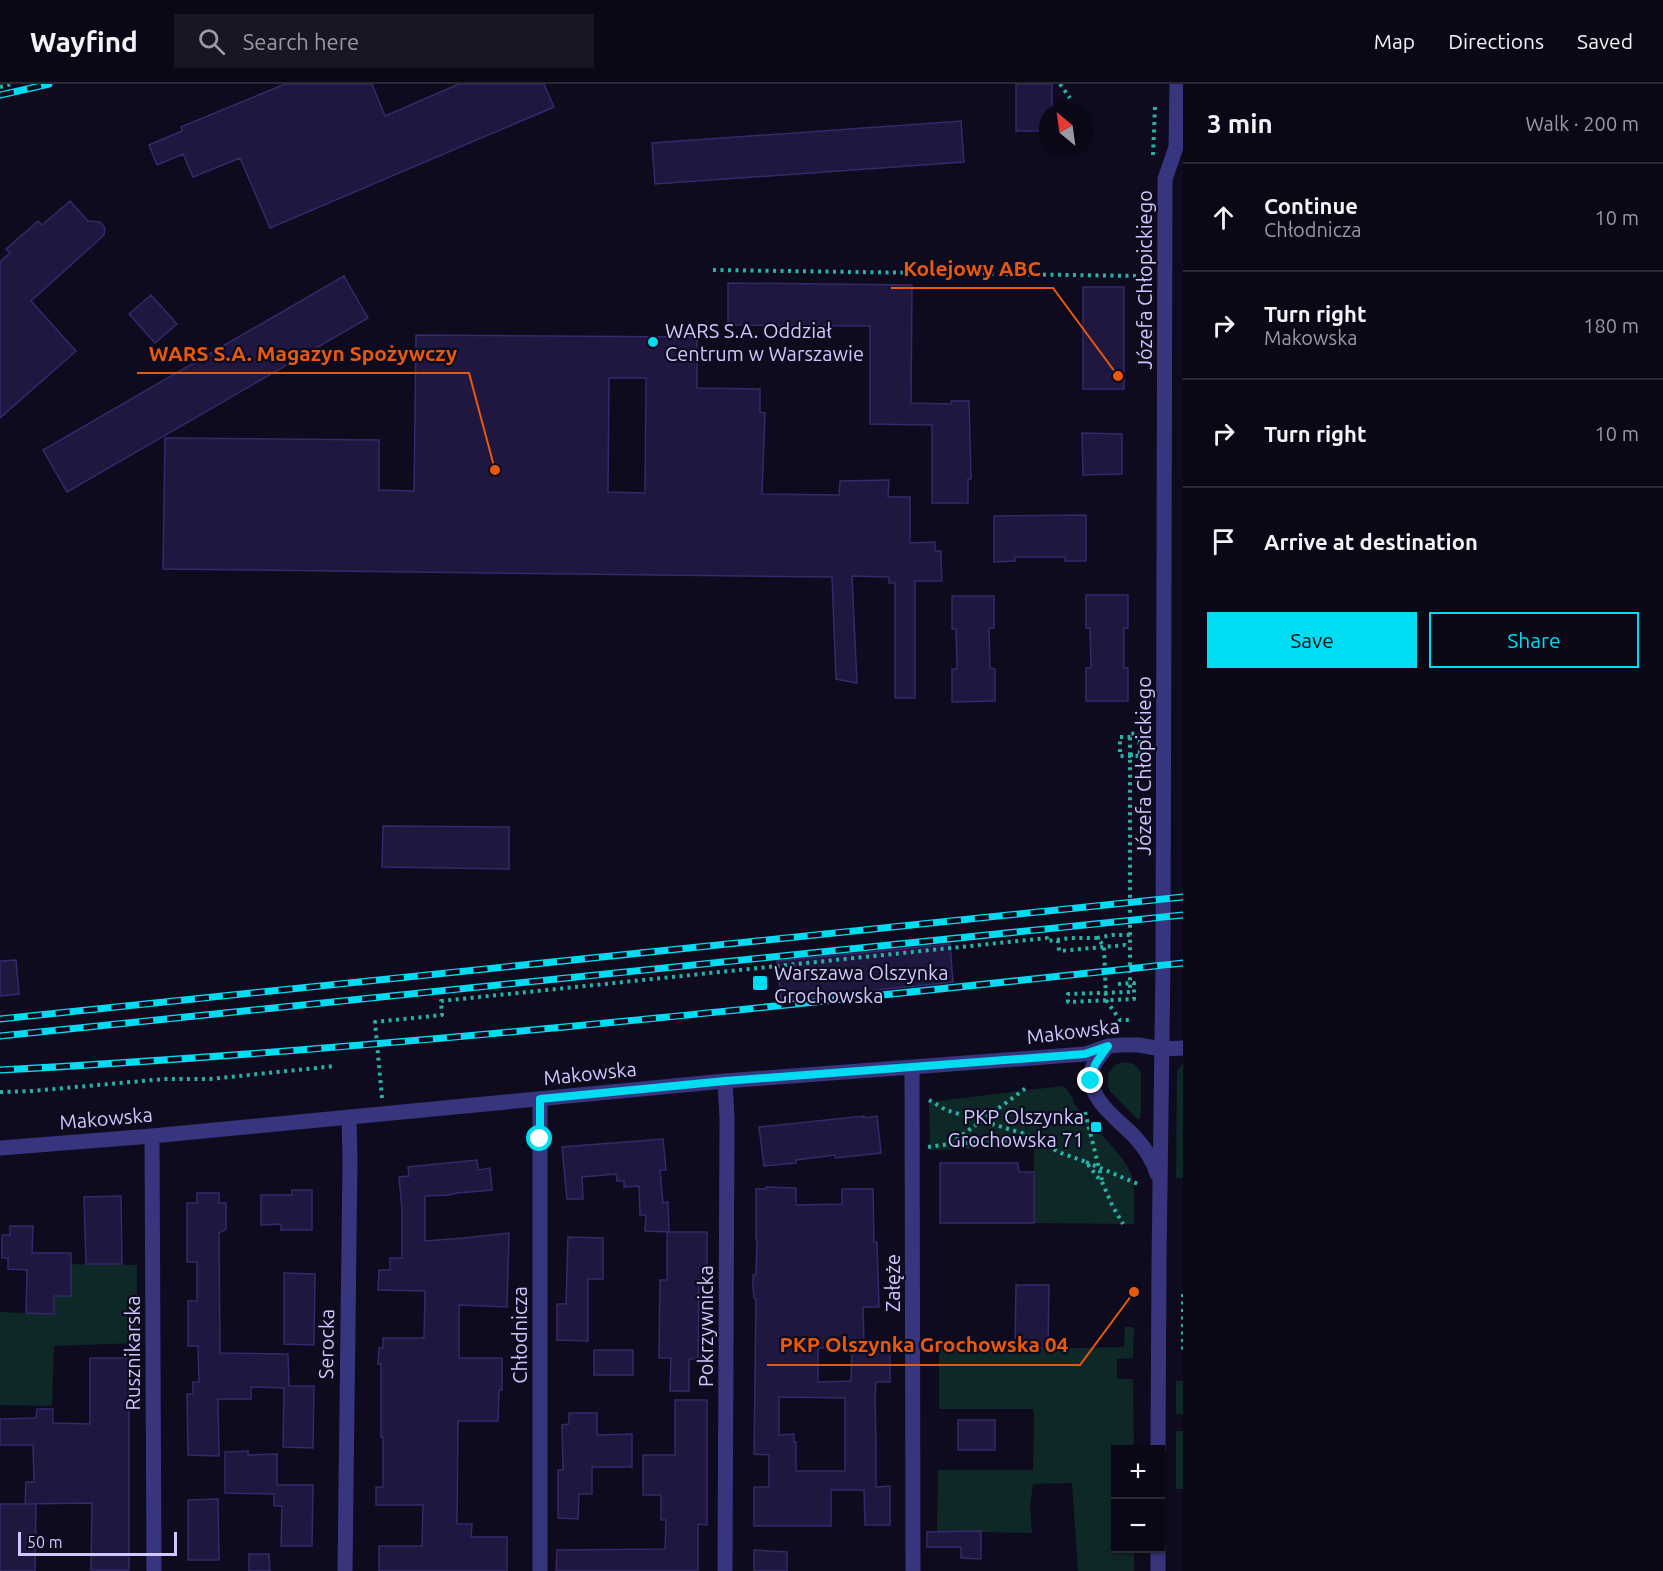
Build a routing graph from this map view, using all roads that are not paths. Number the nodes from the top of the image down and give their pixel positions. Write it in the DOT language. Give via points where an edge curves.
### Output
graph roads {
  1 [pos="1177,84"];
  2 [pos="1108,1046"];
  3 [pos="1183,1048"];
  4 [pos="1162,1049"];
  5 [pos="912,1067"];
  6 [pos="725,1081"];
  7 [pos="540,1099"];
  8 [pos="349,1117"];
  9 [pos="152,1136"];
  10 [pos="0,1148"];
  11 [pos="1159,1184"];
  12 [pos="1158,1445"];
  13 [pos="1158,1553"];
  14 [pos="154,1571"];
  15 [pos="345,1571"];
  16 [pos="540,1571"];
  17 [pos="725,1571"];
  18 [pos="913,1571"];
  19 [pos="1158,1571"];
  1 -- 4 [label="street, Józefa Chłopickiego" via="1176,147 1165,179"];
  2 -- 4 [label="street, Makowska"];
  2 -- 5 [label="street, Makowska" via="1085,1054"];
  2 -- 11 [label="street" via="1091,1073 1092,1088 1110,1114 1148,1153"];
  3 -- 4 [label="street, Makowska"];
  4 -- 11 [label="street, Józefa Chłopickiego"];
  5 -- 6 [label="street, Makowska"];
  5 -- 18 [label="street, Załęże"];
  6 -- 7 [label="street, Makowska"];
  6 -- 17 [label="street, Pokrzywnicka"];
  7 -- 8 [label="street, Makowska"];
  7 -- 16 [label="street, Chłodnicza"];
  8 -- 9 [label="street, Makowska"];
  8 -- 15 [label="street, Serocka"];
  9 -- 10 [label="street, Makowska"];
  9 -- 14 [label="street, Rusznikarska"];
  11 -- 12 [label="street, Józefa Chłopickiego"];
  13 -- 19 [label="street"];
}
